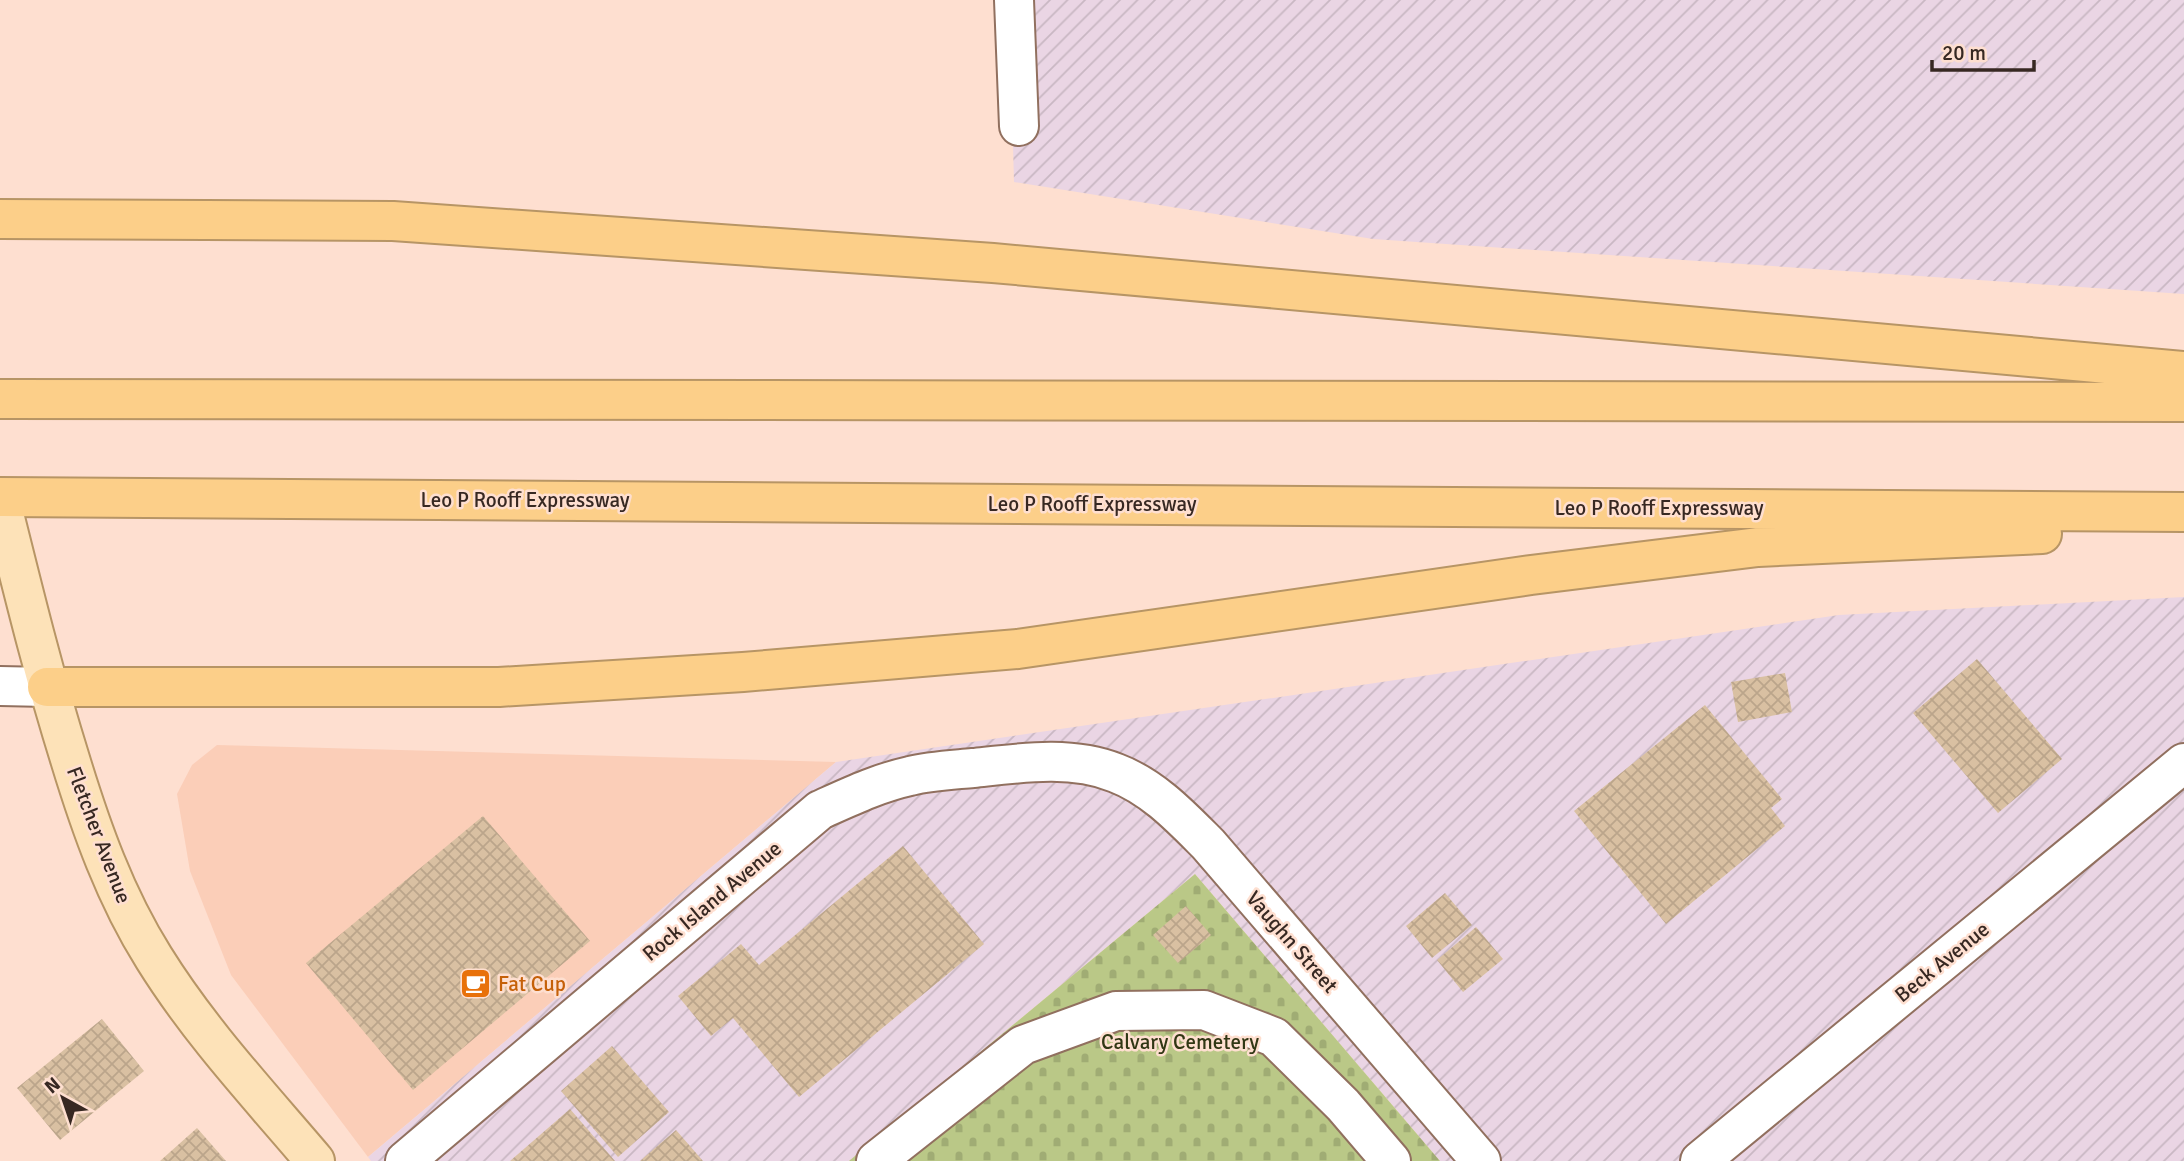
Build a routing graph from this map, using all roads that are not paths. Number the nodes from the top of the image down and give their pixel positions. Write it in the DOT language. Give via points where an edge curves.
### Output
graph roads {
  1 [pos="1014,0"];
  2 [pos="1019,126"];
  3 [pos="0,219"];
  4 [pos="2184,371"];
  5 [pos="0,399"];
  6 [pos="2184,402"];
  7 [pos="0,498"];
  8 [pos="2184,512"];
  9 [pos="2184,526"];
  10 [pos="0,686"];
  11 [pos="47,687"];
  12 [pos="1074,763"];
  13 [pos="2184,763"];
  14 [pos="889,1157"];
  15 [pos="315,1161"];
  16 [pos="405,1161"];
  17 [pos="1391,1161"];
  18 [pos="1481,1161"];
  19 [pos="1700,1161"];
  1 -- 2 [label="street"];
  3 -- 4 [label="highway" via="421,222 993,263"];
  5 -- 6 [label="highway"];
  7 -- 8 [label="highway, Leo P Rooff Expressway"];
  7 -- 11 [label="main road, Fletcher Avenue"];
  9 -- 11 [label="highway" via="1758,547 1018,649 743,672 499,687"];
  10 -- 11 [label="street"];
  11 -- 15 [label="main road, Fletcher Avenue" via="90,824 153,957 198,1024"];
  12 -- 16 [label="street, Rock Island Avenue" via="1026,763 910,776 820,810"];
  12 -- 18 [label="street, Vaughn Street" via="1115,773 1150,791 1178,814"];
  13 -- 19 [label="street, Beck Avenue"];
  14 -- 17 [label="street" via="1023,1045 1116,1011 1205,1010 1274,1037 1343,1105"];
}
